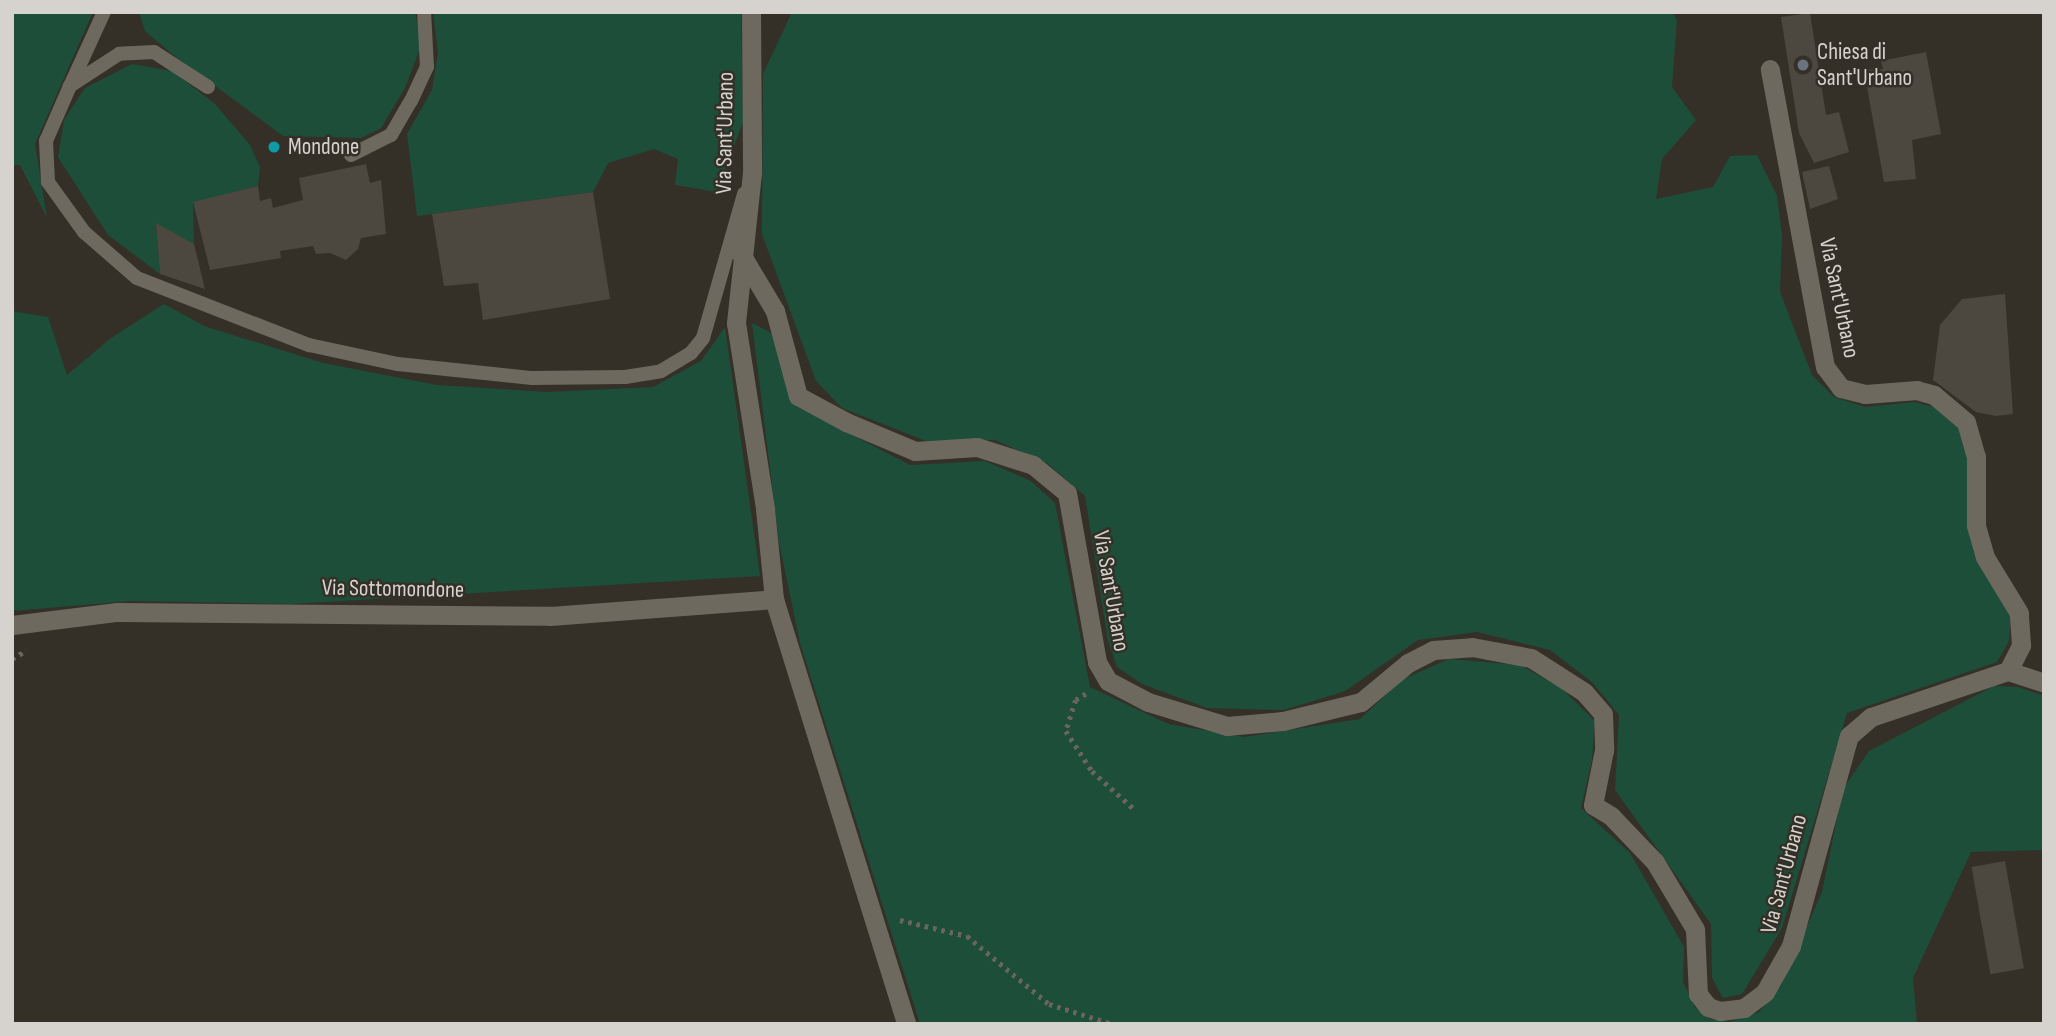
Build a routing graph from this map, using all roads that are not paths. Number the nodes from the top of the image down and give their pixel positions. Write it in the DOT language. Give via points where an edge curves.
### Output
graph roads {
  1 [pos="104,12"];
  2 [pos="424,12"];
  3 [pos="751,12"];
  4 [pos="1770,69"];
  5 [pos="70,86"];
  6 [pos="208,87"];
  7 [pos="351,155"];
  8 [pos="752,173"];
  9 [pos="741,254"];
  10 [pos="774,599"];
  11 [pos="12,625"];
  12 [pos="2008,671"];
  13 [pos="2044,683"];
  14 [pos="906,1024"];
  1 -- 5 [label="lane"];
  2 -- 7 [label="lane" via="427,67 411,101 391,135"];
  3 -- 8 [label="street, Via Sant'Urbano"];
  4 -- 12 [label="street, Via Sant'Urbano" via="1825,367 1841,388 1866,394 1917,390 1934,396 1966,422 1976,457 1976,525 1985,557 2019,614 2021,645"];
  5 -- 6 [label="lane" via="119,54 155,52"];
  5 -- 8 [label="lane" via="46,141 48,182 84,232 116,262 137,278 310,345 398,363 532,378 625,377 662,371 691,353 703,338 730,232"];
  8 -- 9 [label="street, Via Sant'Urbano"];
  9 -- 10 [label="street, Via Sant'Urbano" via="736,323"];
  9 -- 12 [label="street, Via Sant'Urbano" via="775,311 798,396 915,451 977,447 1033,465 1067,494 1097,662 1108,681 1182,715 1227,726 1283,721 1361,702 1408,663 1433,650 1472,647 1531,658 1584,692 1603,714 1604,750 1592,805 1611,816 1655,862 1695,929 1698,994 1708,1007 1720,1012 1744,1007 1765,992 1791,946 1849,736 1871,717"];
  10 -- 11 [label="street, Via Sottomondone" via="550,616 117,612"];
  10 -- 14 [label="street, Via Sant'Urbano"];
  12 -- 13 [label="street"];
}
